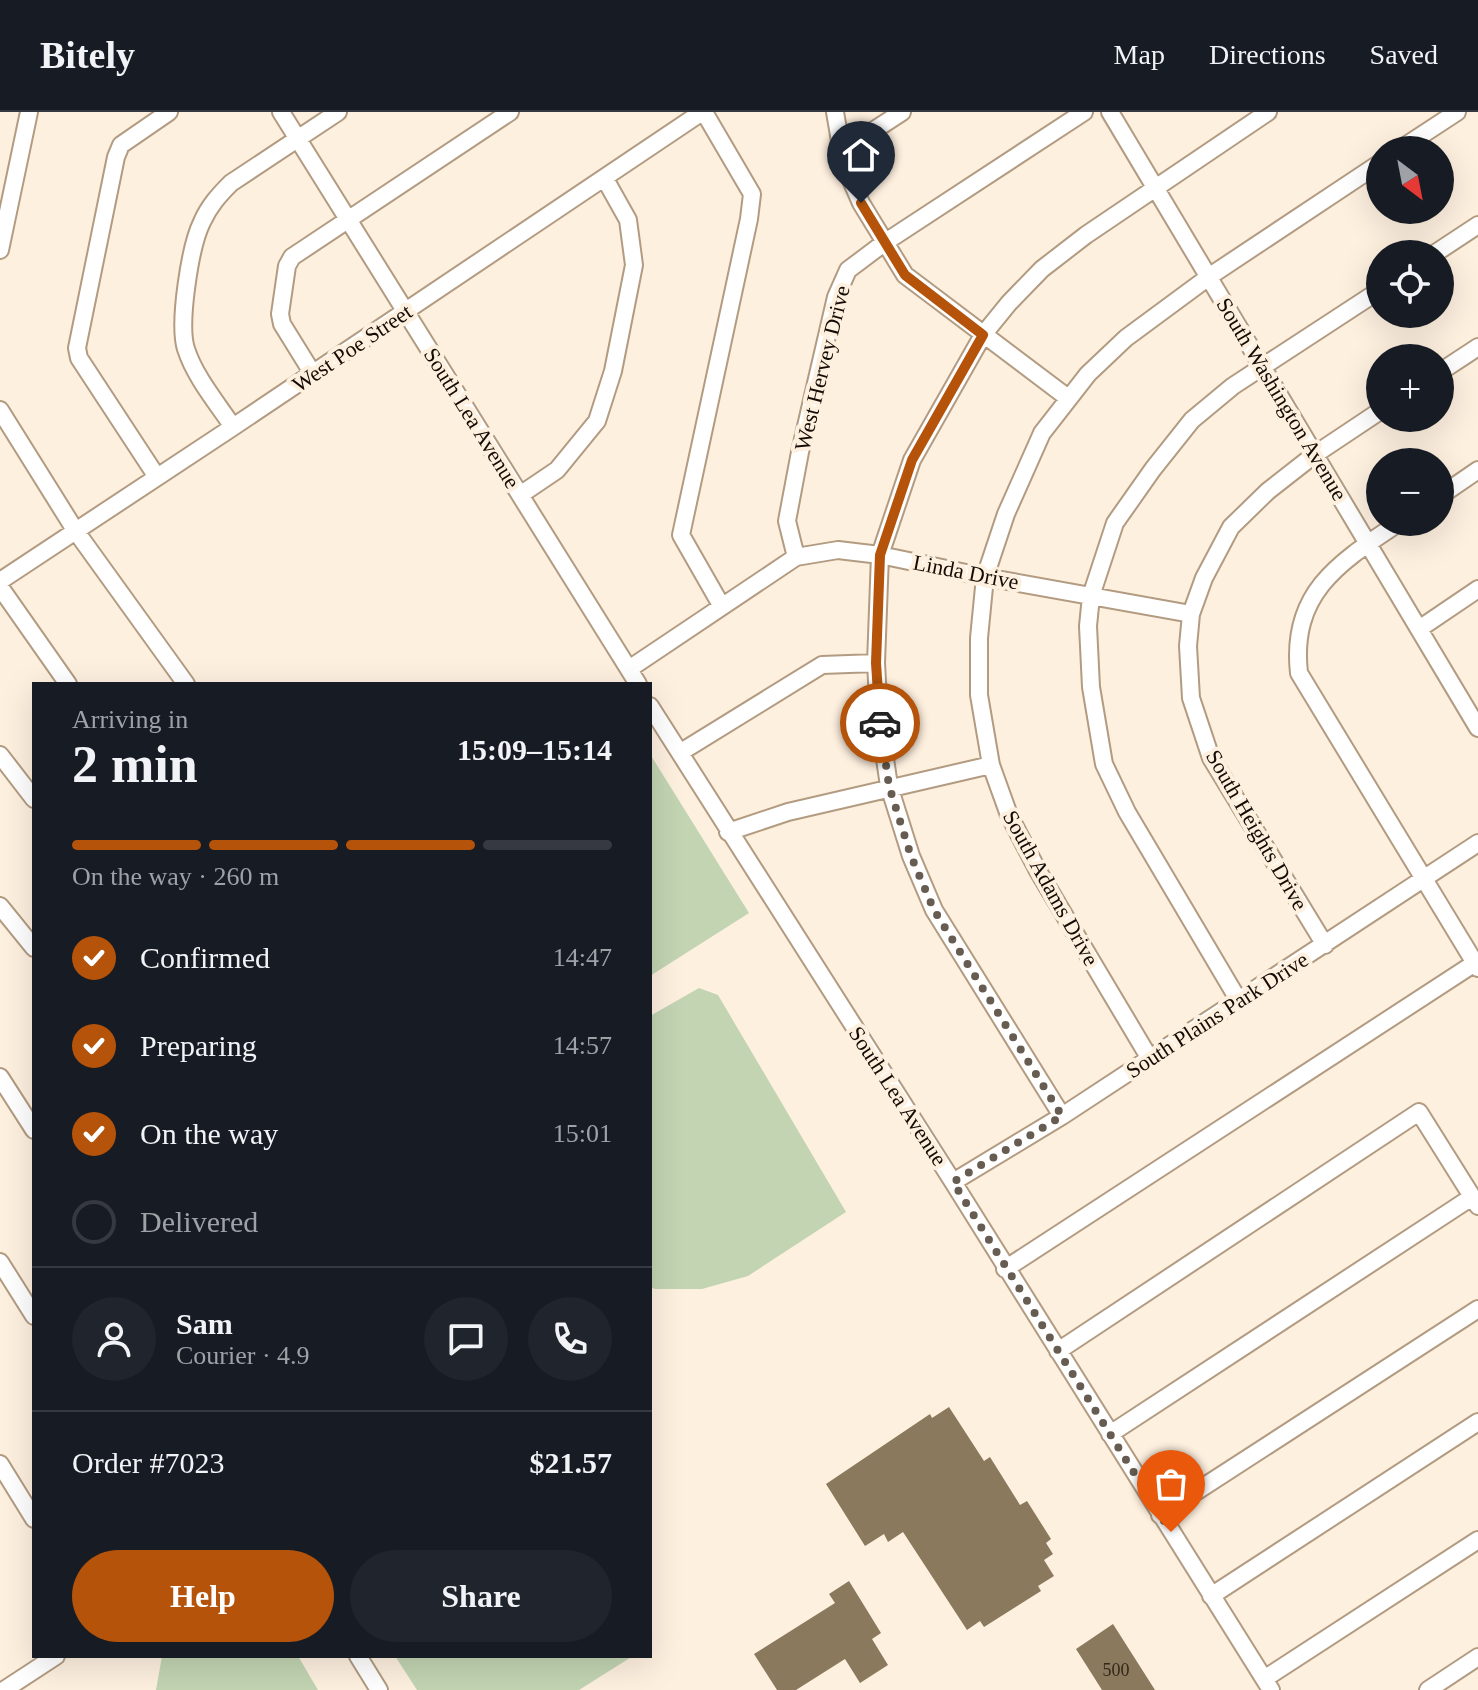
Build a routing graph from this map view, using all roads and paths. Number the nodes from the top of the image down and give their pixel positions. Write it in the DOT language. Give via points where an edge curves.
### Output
graph roads {
  1 [pos="29,112"];
  2 [pos="169,112"];
  3 [pos="281,112"];
  4 [pos="338,112"];
  5 [pos="510,112"];
  6 [pos="703,112"];
  7 [pos="835,112"];
  8 [pos="902,112"];
  9 [pos="1084,112"];
  10 [pos="1110,112"];
  11 [pos="1268,112"];
  12 [pos="1457,112"];
  13 [pos="1420,136"];
  14 [pos="297,139"];
  15 [pos="842,151"];
  16 [pos="1366,172"];
  17 [pos="605,179"];
  18 [pos="1155,186"];
  19 [pos="349,219"];
  20 [pos="1478,225"];
  21 [pos="2,229"];
  22 [pos="1454,241"];
  23 [pos="884,243"];
  24 [pos="0,250"];
  25 [pos="1210,276"];
  26 [pos="1366,299"];
  27 [pos="405,312"];
  28 [pos="983,335"];
  29 [pos="1478,347"];
  30 [pos="1454,363"];
  31 [pos="1263,367"];
  32 [pos="313,374"];
  33 [pos="1068,398"];
  34 [pos="0,410"];
  35 [pos="1366,420"];
  36 [pos="233,427"];
  37 [pos="1314,455"];
  38 [pos="1478,470"];
  39 [pos="157,477"];
  40 [pos="1454,486"];
  41 [pos="520,495"];
  42 [pos="75,530"];
  43 [pos="1379,536"];
  44 [pos="1367,544"];
  45 [pos="880,555"];
  46 [pos="796,557"];
  47 [pos="985,577"];
  48 [pos="0,581"];
  49 [pos="0,587"];
  50 [pos="1478,589"];
  51 [pos="1091,596"];
  52 [pos="721,605"];
  53 [pos="1191,614"];
  54 [pos="1419,629"];
  55 [pos="876,663"];
  56 [pos="629,669"];
  57 [pos="67,682"];
  58 [pos="185,682"];
  59 [pos="637,682"];
  60 [pos="652,713"];
  61 [pos="1476,722"];
  62 [pos="681,752"];
  63 [pos="0,755"];
  64 [pos="991,765"];
  65 [pos="889,786"];
  66 [pos="32,796"];
  67 [pos="728,832"];
  68 [pos="1478,843"];
  69 [pos="1424,879"];
  70 [pos="0,906"];
  71 [pos="1325,945"];
  72 [pos="32,946"];
  73 [pos="1476,965"];
  74 [pos="1239,1001"];
  75 [pos="1150,1059"];
  76 [pos="0,1077"];
  77 [pos="1062,1116"];
  78 [pos="32,1124"];
  79 [pos="953,1182"];
  80 [pos="1475,1202"];
  81 [pos="0,1262"];
  82 [pos="1005,1269"];
  83 [pos="1478,1309"];
  84 [pos="32,1313"];
  85 [pos="1058,1351"];
  86 [pos="1478,1422"];
  87 [pos="1110,1434"];
  88 [pos="0,1464"];
  89 [pos="1160,1515"];
  90 [pos="32,1516"];
  91 [pos="1478,1540"];
  92 [pos="1211,1596"];
  93 [pos="1478,1657"];
  94 [pos="52,1658"];
  95 [pos="359,1658"];
  96 [pos="4,1684"];
  97 [pos="1267,1685"];
  98 [pos="379,1690"];
  99 [pos="1428,1690"];
  1 -- 21 [label="street"];
  2 -- 39 [label="street" via="121,145 77,348"];
  3 -- 14 [label="street, South Lea Avenue"];
  4 -- 14 [label="street"];
  5 -- 19 [label="street"];
  6 -- 17 [label="street, West Poe Street"];
  6 -- 52 [label="street" via="752,194 681,535"];
  7 -- 15 [label="street"];
  8 -- 15 [label="street"];
  9 -- 23 [label="street, West Hervey Drive"];
  10 -- 18 [label="street, South Washington Avenue"];
  11 -- 18 [label="street"];
  12 -- 13 [label="street"];
  14 -- 19 [label="street, South Lea Avenue"];
  14 -- 36 [label="street" via="231,183 199,226 182,311 185,347"];
  15 -- 23 [label="street" via="861,203"];
  16 -- 25 [label="street, South Adams Drive"];
  17 -- 27 [label="street, West Poe Street"];
  17 -- 41 [label="street" via="628,220 634,265 613,371 597,421 557,470"];
  18 -- 25 [label="street, South Washington Avenue"];
  18 -- 28 [label="street" via="1042,269"];
  19 -- 27 [label="street, South Lea Avenue"];
  19 -- 32 [label="street" via="292,257 287,266 282,324"];
  20 -- 22 [label="street"];
  21 -- 24 [label="street"];
  23 -- 28 [label="street" via="905,275"];
  23 -- 46 [label="street, West Hervey Drive" via="848,270 836,297 787,521"];
  25 -- 31 [label="street, South Washington Avenue"];
  25 -- 33 [label="street, South Adams Drive" via="1126,338"];
  26 -- 31 [label="street"];
  27 -- 32 [label="street, West Poe Street"];
  27 -- 41 [label="street, South Lea Avenue"];
  28 -- 33 [label="street"];
  28 -- 45 [label="street" via="912,460"];
  29 -- 30 [label="street"];
  31 -- 37 [label="street, South Washington Avenue"];
  31 -- 51 [label="street" via="1192,420 1153,469 1115,523"];
  32 -- 36 [label="street, West Poe Street"];
  33 -- 47 [label="street, South Adams Drive" via="1032,453"];
  34 -- 42 [label="street"];
  35 -- 37 [label="street, South Heights Drive"];
  36 -- 39 [label="street, West Poe Street"];
  37 -- 44 [label="street, South Washington Avenue"];
  37 -- 53 [label="street, South Heights Drive" via="1231,527"];
  38 -- 40 [label="street"];
  39 -- 42 [label="street, West Poe Street"];
  41 -- 56 [label="street, South Lea Avenue"];
  42 -- 48 [label="street, West Poe Street"];
  42 -- 58 [label="street"];
  43 -- 44 [label="street"];
  44 -- 54 [label="street, South Washington Avenue"];
  44 -- 69 [label="street" via="1324,580 1309,604 1299,629 1299,673"];
  45 -- 46 [label="street, Linda Drive" via="838,550"];
  45 -- 47 [label="street, Linda Drive"];
  45 -- 55 [label="street"];
  46 -- 52 [label="street, Linda Drive"];
  47 -- 51 [label="street, Linda Drive"];
  47 -- 64 [label="street, South Adams Drive" via="979,695"];
  49 -- 57 [label="street"];
  50 -- 54 [label="street"];
  51 -- 53 [label="street, Linda Drive"];
  51 -- 74 [label="street" via="1091,687 1104,764"];
  52 -- 56 [label="street, Linda Drive"];
  53 -- 71 [label="street, South Heights Drive" via="1191,698 1211,758"];
  54 -- 61 [label="street, South Washington Avenue"];
  55 -- 62 [label="street" via="822,665"];
  55 -- 65 [label="street"];
  56 -- 59 [label="street, South Lea Avenue"];
  60 -- 62 [label="street, South Lea Avenue"];
  62 -- 67 [label="street, South Lea Avenue"];
  63 -- 66 [label="street"];
  64 -- 65 [label="street"];
  64 -- 75 [label="street, South Adams Drive" via="1038,871"];
  65 -- 67 [label="street"];
  65 -- 77 [label="street" via="934,910"];
  67 -- 79 [label="street, South Lea Avenue"];
  68 -- 69 [label="street, South Plains Park Drive"];
  69 -- 71 [label="street, South Plains Park Drive"];
  69 -- 73 [label="street"];
  70 -- 72 [label="street"];
  71 -- 74 [label="street, South Plains Park Drive"];
  73 -- 82 [label="street"];
  74 -- 75 [label="street, South Plains Park Drive"];
  75 -- 77 [label="street, South Plains Park Drive"];
  76 -- 78 [label="street"];
  77 -- 79 [label="street, South Plains Park Drive"];
  79 -- 82 [label="street, South Lea Avenue"];
  80 -- 85 [label="street" via="1419,1112"];
  80 -- 87 [label="street"];
  81 -- 84 [label="street"];
  82 -- 85 [label="street, South Lea Avenue"];
  83 -- 89 [label="street"];
  85 -- 87 [label="street, South Lea Avenue"];
  86 -- 92 [label="street"];
  87 -- 89 [label="street, South Lea Avenue"];
  88 -- 90 [label="street"];
  89 -- 92 [label="street, South Lea Avenue"];
  91 -- 97 [label="street"];
  92 -- 97 [label="street, South Lea Avenue"];
  93 -- 99 [label="street"];
  94 -- 96 [label="street"];
  95 -- 98 [label="street"];
}
